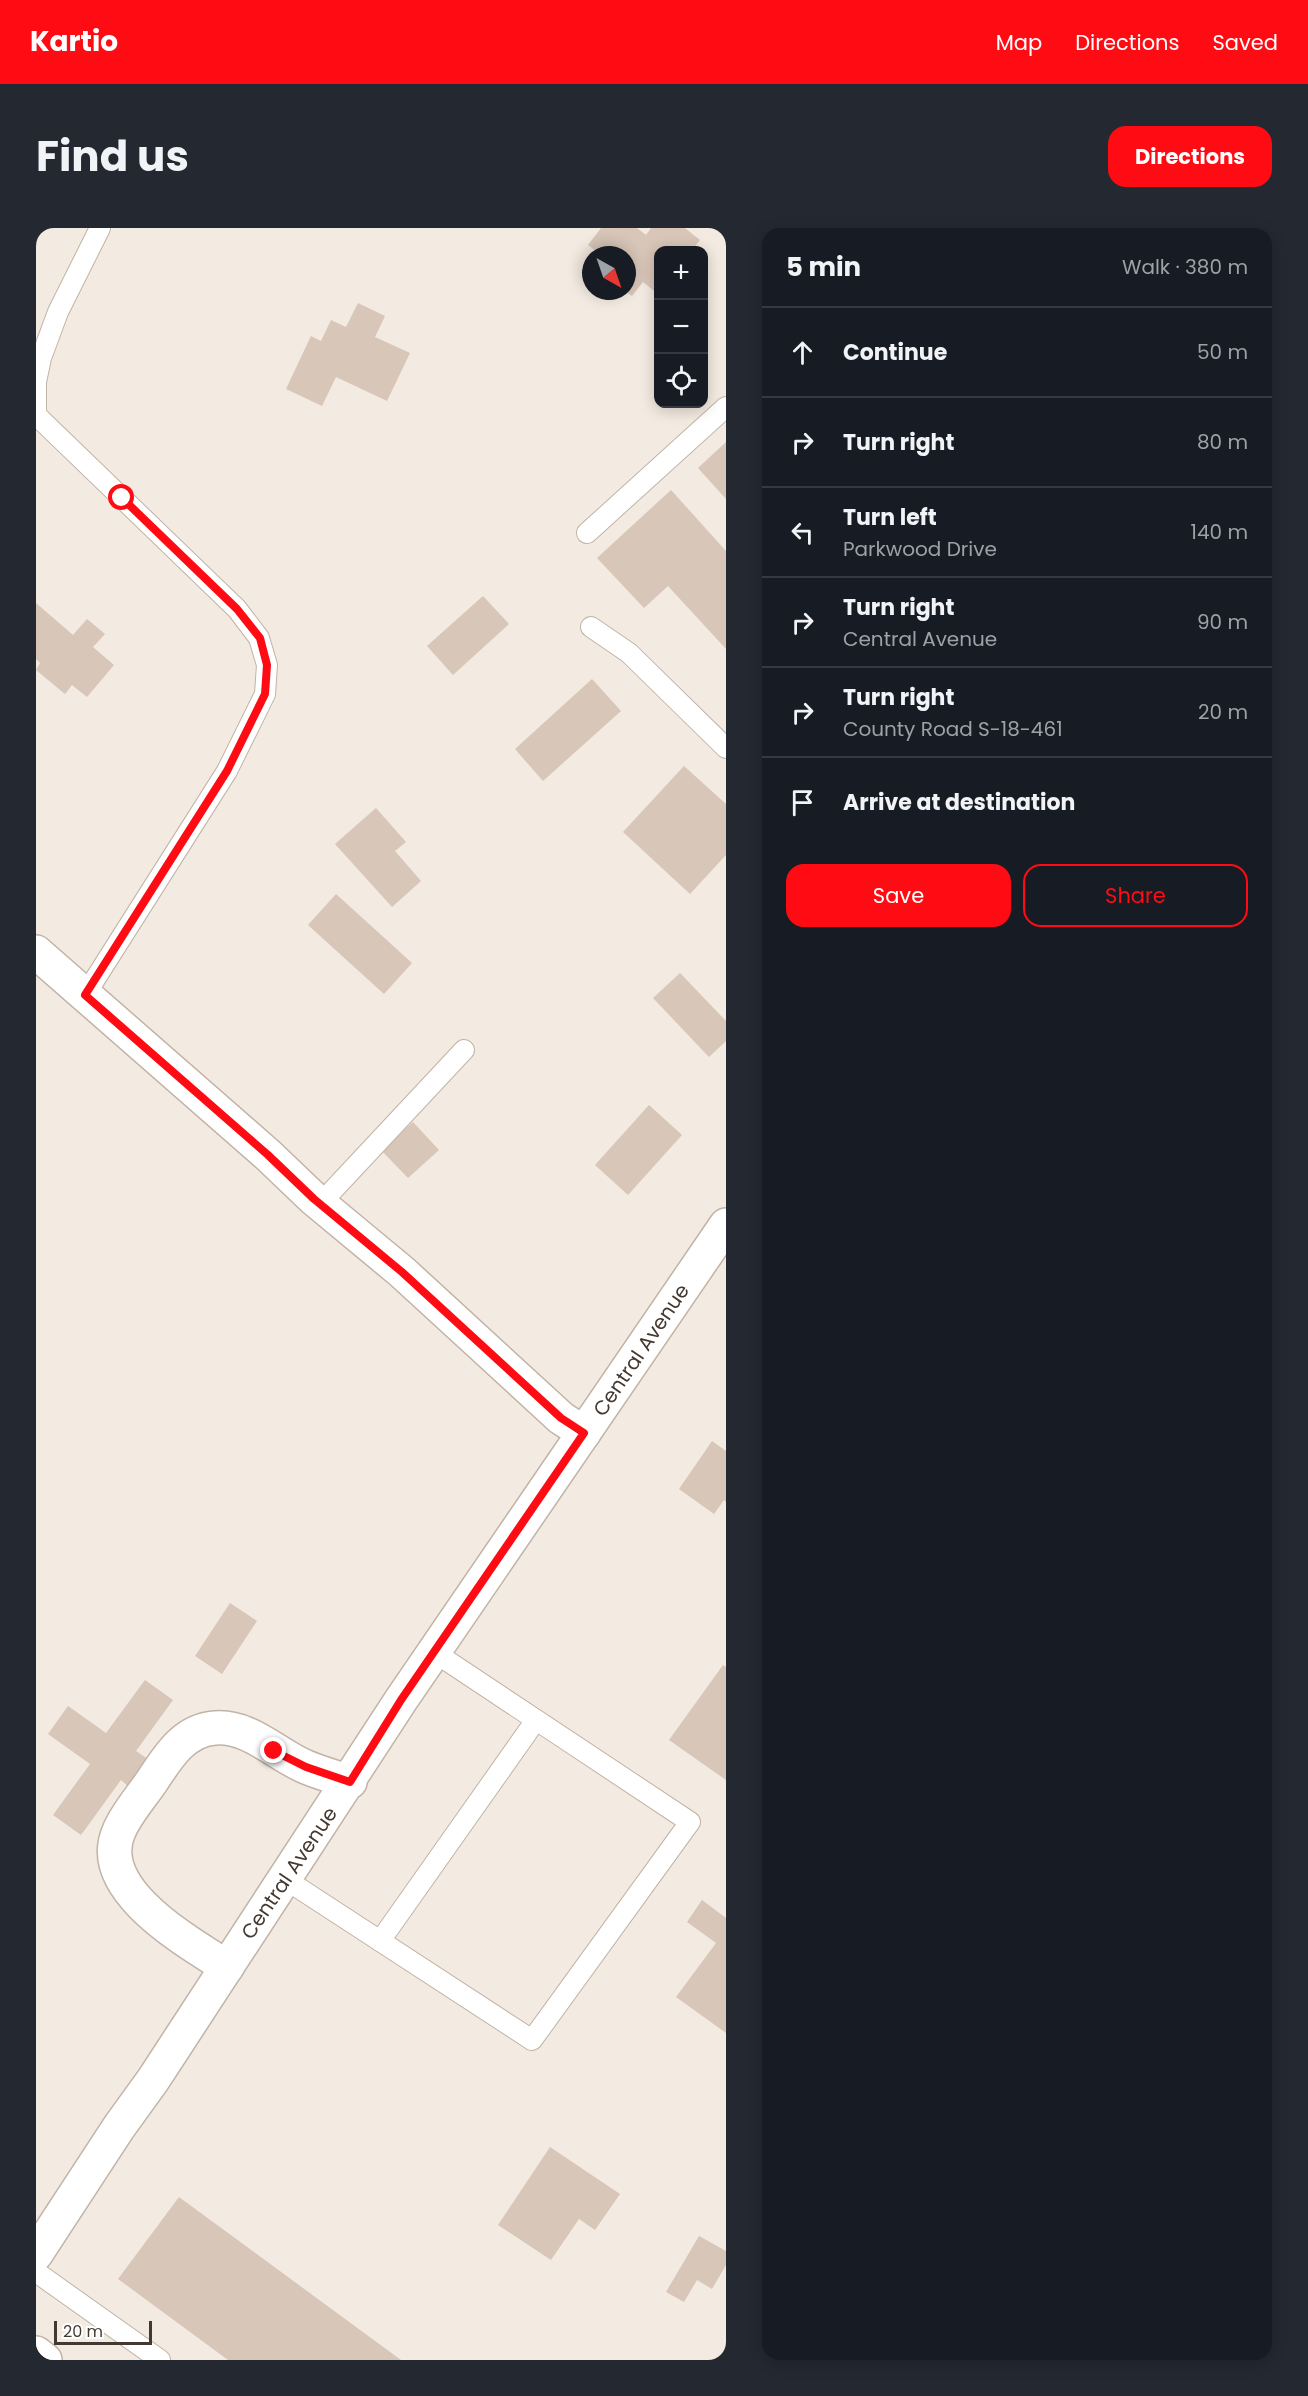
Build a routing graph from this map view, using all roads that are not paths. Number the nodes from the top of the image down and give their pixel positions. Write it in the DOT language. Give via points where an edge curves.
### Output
graph roads {
  1 [pos="100,228"];
  2 [pos="726,407"];
  3 [pos="37,418"];
  4 [pos="587,533"];
  5 [pos="591,627"];
  6 [pos="726,747"];
  7 [pos="36,952"];
  8 [pos="85,995"];
  9 [pos="464,1050"];
  10 [pos="320,1204"];
  11 [pos="726,1225"];
  12 [pos="584,1433"];
  13 [pos="434,1652"];
  14 [pos="536,1720"];
  15 [pos="350,1782"];
  16 [pos="285,1879"];
  17 [pos="380,1941"];
  18 [pos="227,1967"];
  19 [pos="36,2254"];
  20 [pos="36,2272"];
  21 [pos="36,2353"];
  22 [pos="45,2360"];
  23 [pos="160,2360"];
  1 -- 3 [label="lane" via="58,312 41,358 36,382"];
  2 -- 4 [label="lane"];
  3 -- 8 [label="lane" via="237,609 260,638 267,665 265,694 227,771"];
  5 -- 6 [label="lane" via="629,653"];
  7 -- 8 [label="street"];
  8 -- 10 [label="street"];
  9 -- 10 [label="lane"];
  10 -- 12 [label="street" via="402,1272 561,1418"];
  11 -- 12 [label="street, Central Avenue"];
  12 -- 13 [label="street, Central Avenue"];
  13 -- 14 [label="lane"];
  13 -- 15 [label="street, Central Avenue"];
  14 -- 17 [label="lane"];
  14 -- 17 [label="lane" via="690,1822 532,2040"];
  15 -- 16 [label="street, Central Avenue"];
  15 -- 18 [label="street" via="306,1767 232,1728 213,1728 192,1735 175,1747 118,1832 114,1855 121,1879 152,1916"];
  16 -- 17 [label="lane"];
  16 -- 18 [label="street, Central Avenue"];
  18 -- 19 [label="street, Central Avenue"];
  20 -- 23 [label="lane"];
  21 -- 22 [label="street"];
}
